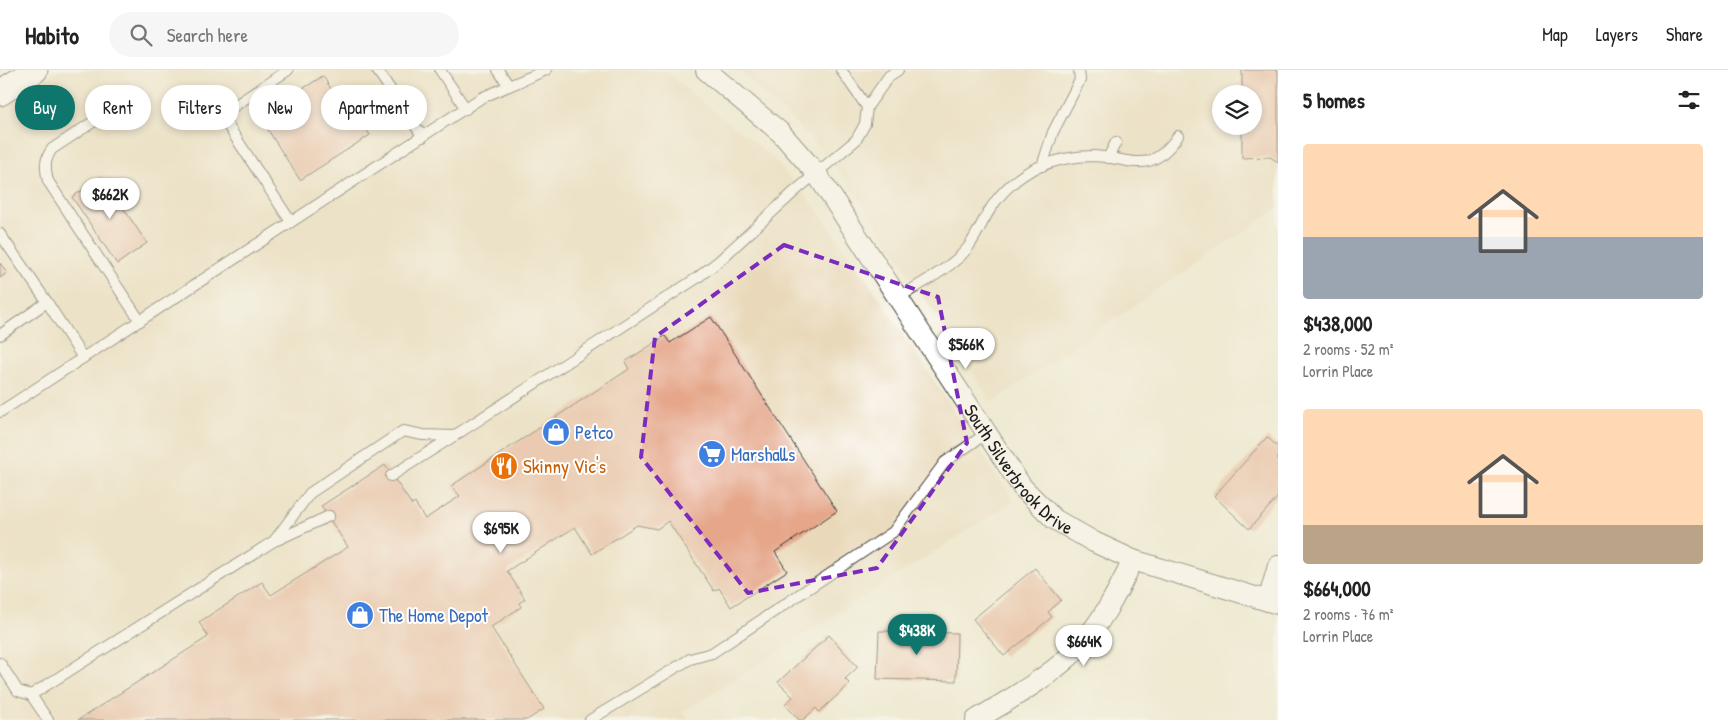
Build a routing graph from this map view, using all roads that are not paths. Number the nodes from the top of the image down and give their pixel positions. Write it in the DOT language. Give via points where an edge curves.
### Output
graph roads {
  1 [pos="16,70"];
  2 [pos="35,70"];
  3 [pos="288,70"];
  4 [pos="377,70"];
  5 [pos="440,70"];
  6 [pos="498,70"];
  7 [pos="546,70"];
  8 [pos="706,70"];
  9 [pos="842,70"];
  10 [pos="898,70"];
  11 [pos="1079,70"];
  12 [pos="0,84"];
  13 [pos="509,86"];
  14 [pos="0,93"];
  15 [pos="868,107"];
  16 [pos="466,108"];
  17 [pos="85,127"];
  18 [pos="1178,136"];
  19 [pos="423,137"];
  20 [pos="1116,142"];
  21 [pos="1108,158"];
  22 [pos="1042,166"];
  23 [pos="816,173"];
  24 [pos="291,222"];
  25 [pos="0,234"];
  26 [pos="898,298"];
  27 [pos="47,302"];
  28 [pos="140,321"];
  29 [pos="0,334"];
  30 [pos="83,358"];
  31 [pos="0,412"];
  32 [pos="987,433"];
  33 [pos="454,436"];
  34 [pos="392,476"];
  35 [pos="329,516"];
  36 [pos="274,541"];
  37 [pos="1133,560"];
  38 [pos="1278,566"];
  39 [pos="1273,602"];
  40 [pos="0,663"];
  41 [pos="31,695"];
  42 [pos="48,720"];
  43 [pos="590,720"];
  44 [pos="976,720"];
  1 -- 12 [label="street"];
  2 -- 14 [label="street"];
  3 -- 24 [label="lane" via="221,114"];
  4 -- 19 [label="lane"];
  5 -- 16 [label="lane"];
  6 -- 13 [label="lane"];
  7 -- 13 [label="lane"];
  8 -- 23 [label="street, South Silverbrook Drive" via="781,134"];
  9 -- 15 [label="lane"];
  10 -- 15 [label="lane" via="889,76"];
  11 -- 22 [label="lane" via="1080,80 1054,132"];
  13 -- 16 [label="lane"];
  15 -- 23 [label="lane" via="865,124 856,140"];
  16 -- 19 [label="lane"];
  17 -- 28 [label="lane" via="52,149 47,156 48,181"];
  18 -- 21 [label="lane" via="1152,160 1138,163"];
  19 -- 24 [label="lane"];
  20 -- 21 [label="lane"];
  21 -- 22 [label="lane" via="1065,158"];
  22 -- 26 [label="lane" via="1022,176 997,199 966,251"];
  23 -- 26 [label="street, South Silverbrook Drive"];
  23 -- 33 [label="lane" via="697,278"];
  24 -- 28 [label="lane"];
  25 -- 27 [label="lane"];
  26 -- 32 [label="street, South Silverbrook Drive"];
  27 -- 29 [label="lane"];
  27 -- 30 [label="lane"];
  28 -- 30 [label="lane"];
  30 -- 31 [label="lane"];
  32 -- 37 [label="street, South Silverbrook Drive" via="1022,487 1054,519"];
  32 -- 43 [label="lane" via="945,462 893,532 712,653 690,659"];
  33 -- 34 [label="lane"];
  33 -- 36 [label="lane" via="403,431 310,493"];
  35 -- 36 [label="lane"];
  36 -- 41 [label="lane"];
  37 -- 39 [label="street, South Silverbrook Drive"];
  37 -- 44 [label="street" via="1111,604 1071,655"];
  38 -- 39 [label="street"];
  40 -- 41 [label="lane" via="18,690"];
  41 -- 42 [label="lane"];
}
